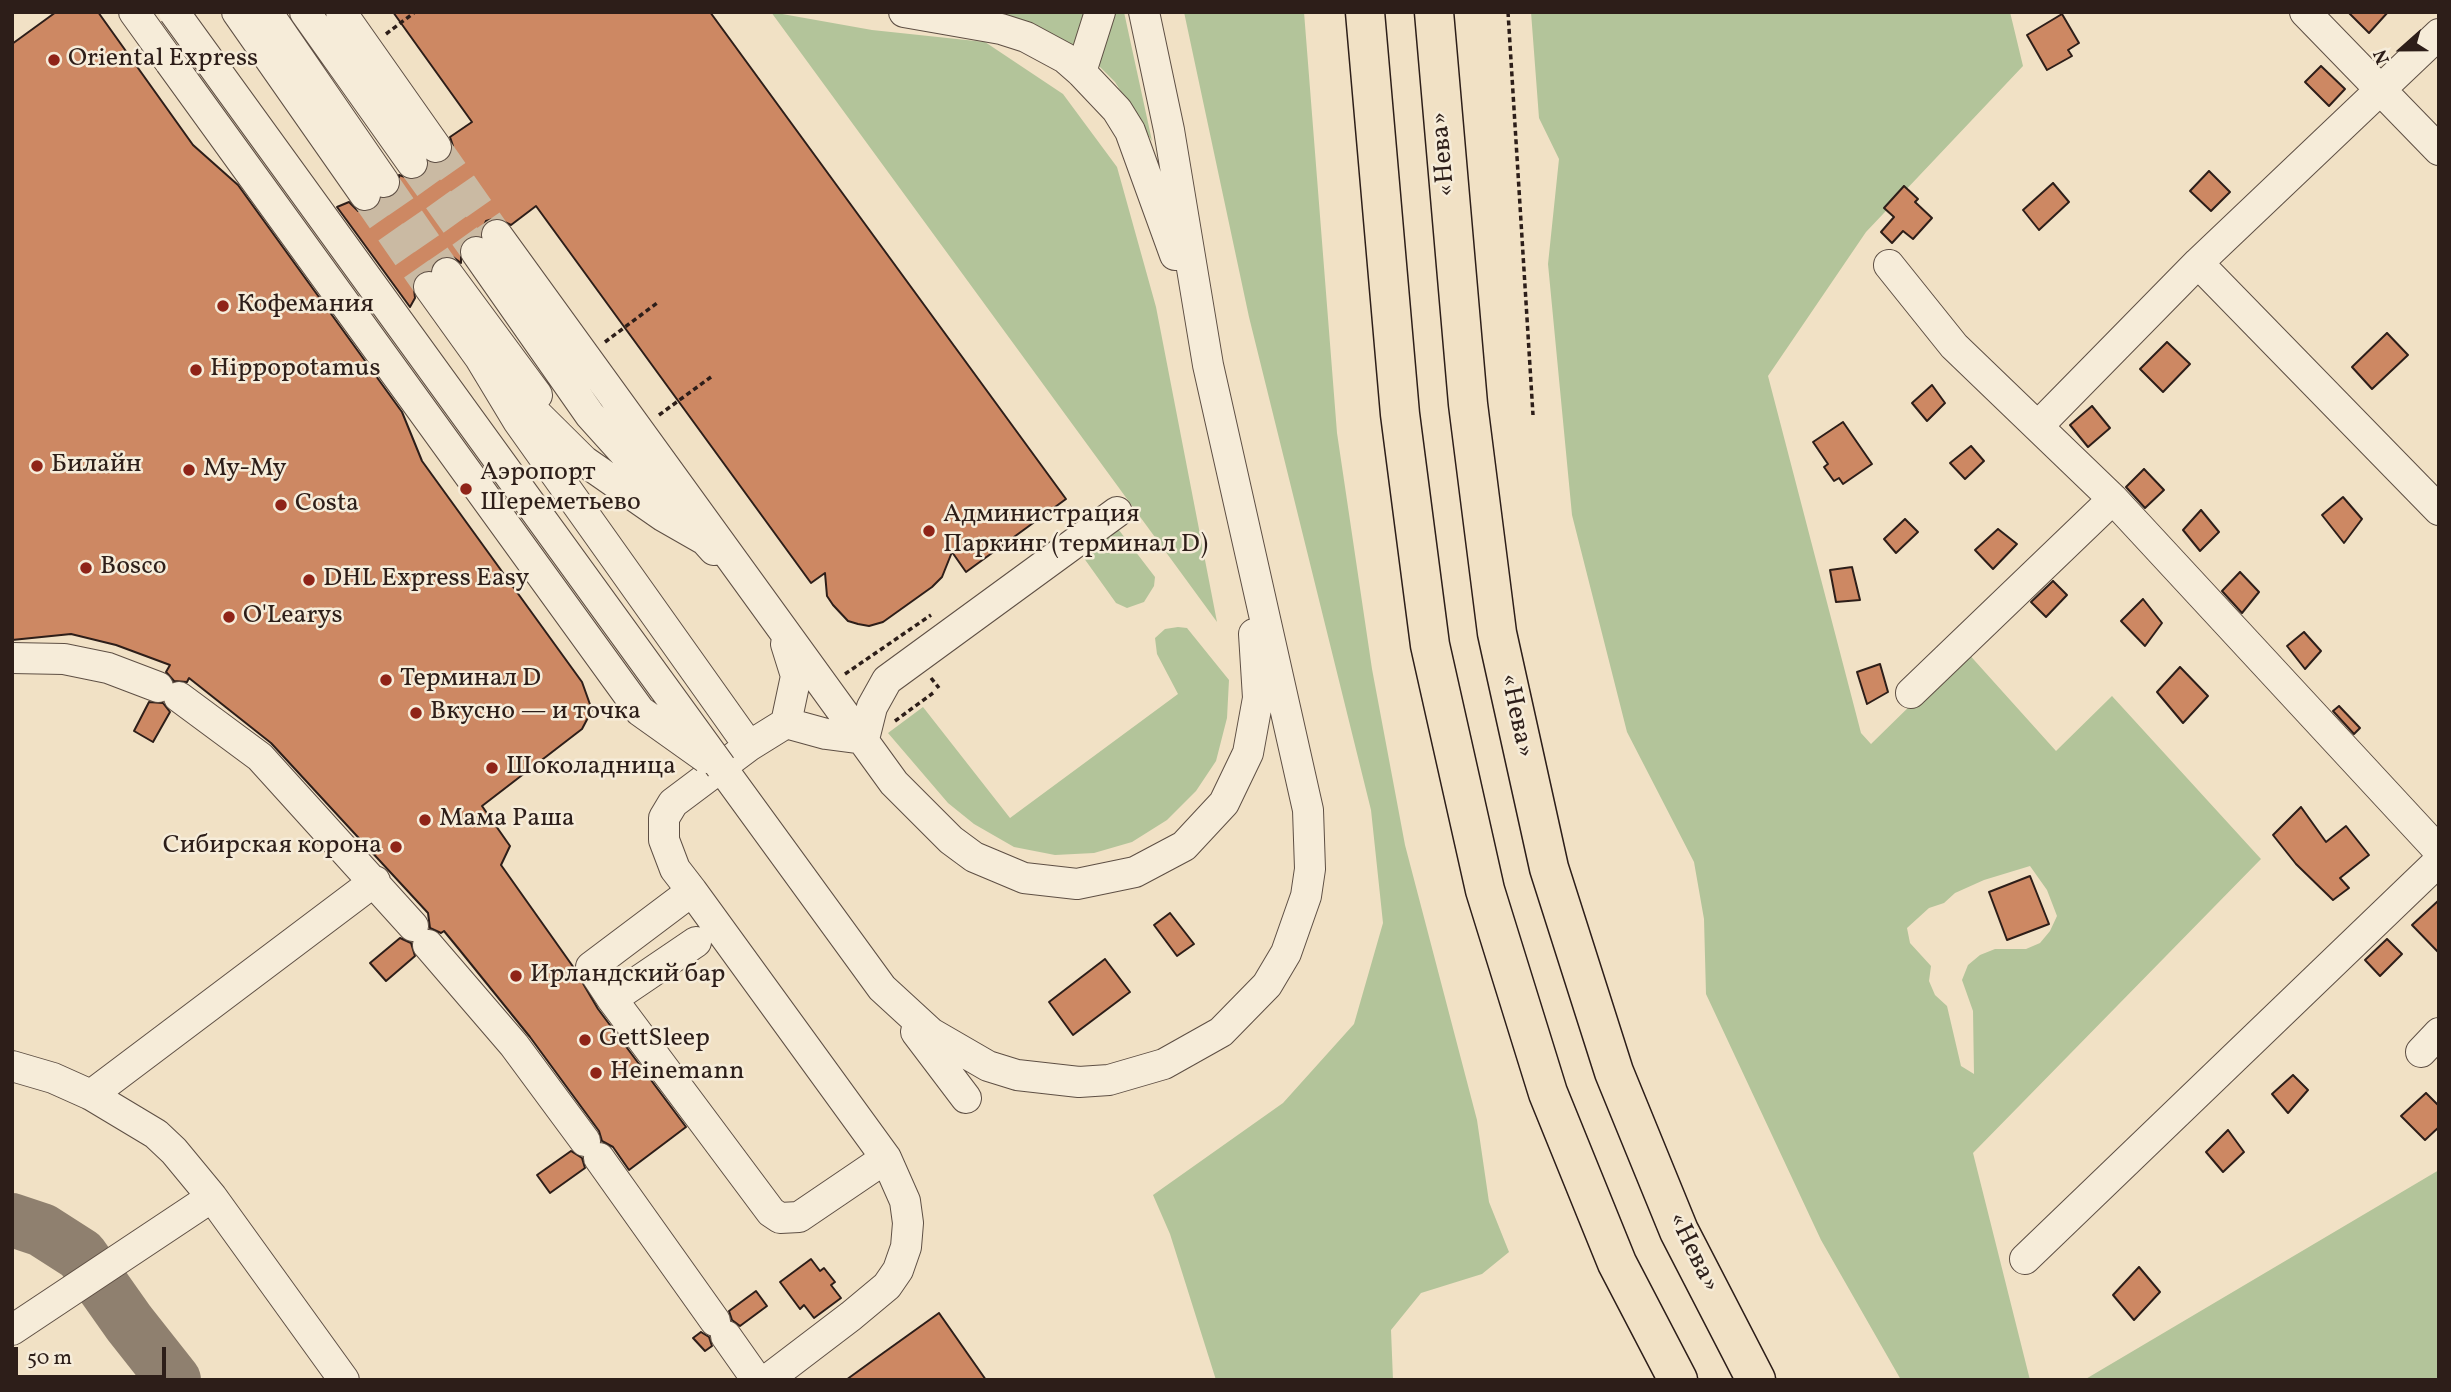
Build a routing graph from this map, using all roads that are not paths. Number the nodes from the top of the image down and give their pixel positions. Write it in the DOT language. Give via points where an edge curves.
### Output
graph roads {
  1 [pos="134,12"];
  2 [pos="174,12"];
  3 [pos="237,12"];
  4 [pos="267,12"];
  5 [pos="305,12"];
  6 [pos="341,12"];
  7 [pos="904,12"];
  8 [pos="1100,12"];
  9 [pos="1144,12"];
  10 [pos="1365,12"];
  11 [pos="1434,12"];
  12 [pos="2305,12"];
  13 [pos="2439,34"];
  14 [pos="1082,72"];
  15 [pos="2379,91"];
  16 [pos="2439,150"];
  17 [pos="487,244"];
  18 [pos="2198,263"];
  19 [pos="1889,265"];
  20 [pos="480,358"];
  21 [pos="1208,365"];
  22 [pos="2039,425"];
  23 [pos="584,461"];
  24 [pos="2113,499"];
  25 [pos="1239,509"];
  26 [pos="2439,510"];
  27 [pos="1117,512"];
  28 [pos="773,618"];
  29 [pos="12,658"];
  30 [pos="1911,693"];
  31 [pos="786,723"];
  32 [pos="864,739"];
  33 [pos="749,746"];
  34 [pos="721,767"];
  35 [pos="2439,851"];
  36 [pos="2439,861"];
  37 [pos="374,881"];
  38 [pos="692,891"];
  39 [pos="695,942"];
  40 [pos="882,988"];
  41 [pos="612,999"];
  42 [pos="12,1066"];
  43 [pos="91,1095"];
  44 [pos="966,1098"];
  45 [pos="886,1158"];
  46 [pos="212,1197"];
  47 [pos="2025,1259"];
  48 [pos="12,1330"];
  49 [pos="344,1380"];
  50 [pos="757,1380"];
  51 [pos="767,1380"];
  52 [pos="1678,1380"];
  53 [pos="1756,1380"];
  1 -- 34 [label="street, bridge" via="640,711"];
  2 -- 34 [label="street, bridge"];
  3 -- 4 [label="street" via="375,188"];
  5 -- 6 [label="street" via="424,155"];
  7 -- 14 [label="street" via="1026,37"];
  8 -- 14 [label="street"];
  9 -- 21 [label="street"];
  10 -- 52 [label="highway" via="1398,401 1429,631 1485,890 1548,1093 1617,1263"];
  11 -- 53 [label="highway, «Нева»" via="1468,404 1497,633 1549,868 1619,1084 1679,1231"];
  12 -- 15 [label="street"];
  13 -- 15 [label="street"];
  14 -- 21 [label="street" via="1117,110 1141,157"];
  15 -- 16 [label="street"];
  15 -- 18 [label="street"];
  17 -- 28 [label="street" via="590,415 636,466 701,518"];
  18 -- 22 [label="street"];
  18 -- 26 [label="street"];
  19 -- 22 [label="street" via="1954,346"];
  20 -- 23 [label="street"];
  20 -- 23 [label="street" via="438,280"];
  20 -- 33 [label="street" via="518,421"];
  21 -- 25 [label="street"];
  22 -- 24 [label="street"];
  23 -- 28 [label="street" via="705,540"];
  24 -- 30 [label="street"];
  24 -- 35 [label="street"];
  25 -- 32 [label="street" via="1257,661 1254,724 1248,753 1224,803 1184,846 1135,872 1106,880 1077,884 1024,878 974,857 951,840 894,783"];
  25 -- 40 [label="street" via="1308,810 1310,869 1299,923 1266,985 1221,1032 1171,1061 1109,1080 1079,1082 1017,1075 988,1066 959,1052 906,1013"];
  27 -- 32 [label="street" via="887,680 872,708"];
  28 -- 31 [label="street" via="796,676"];
  28 -- 32 [label="street"];
  29 -- 37 [label="street" via="64,659 108,668 199,709 260,757"];
  31 -- 32 [label="street"];
  31 -- 33 [label="street"];
  33 -- 38 [label="street" via="686,791 664,818 668,854"];
  34 -- 40 [label="street"];
  36 -- 47 [label="street"];
  37 -- 43 [label="street"];
  37 -- 50 [label="street" via="514,1045"];
  38 -- 41 [label="street" via="591,967"];
  38 -- 45 [label="street"];
  39 -- 41 [label="street"];
  40 -- 44 [label="street"];
  41 -- 45 [label="street" via="780,1218 799,1217"];
  42 -- 43 [label="street"];
  43 -- 46 [label="street" via="156,1134"];
  45 -- 51 [label="street" via="905,1201 908,1223 898,1270 887,1286 851,1317"];
  46 -- 48 [label="street"];
  46 -- 49 [label="street"];
}
